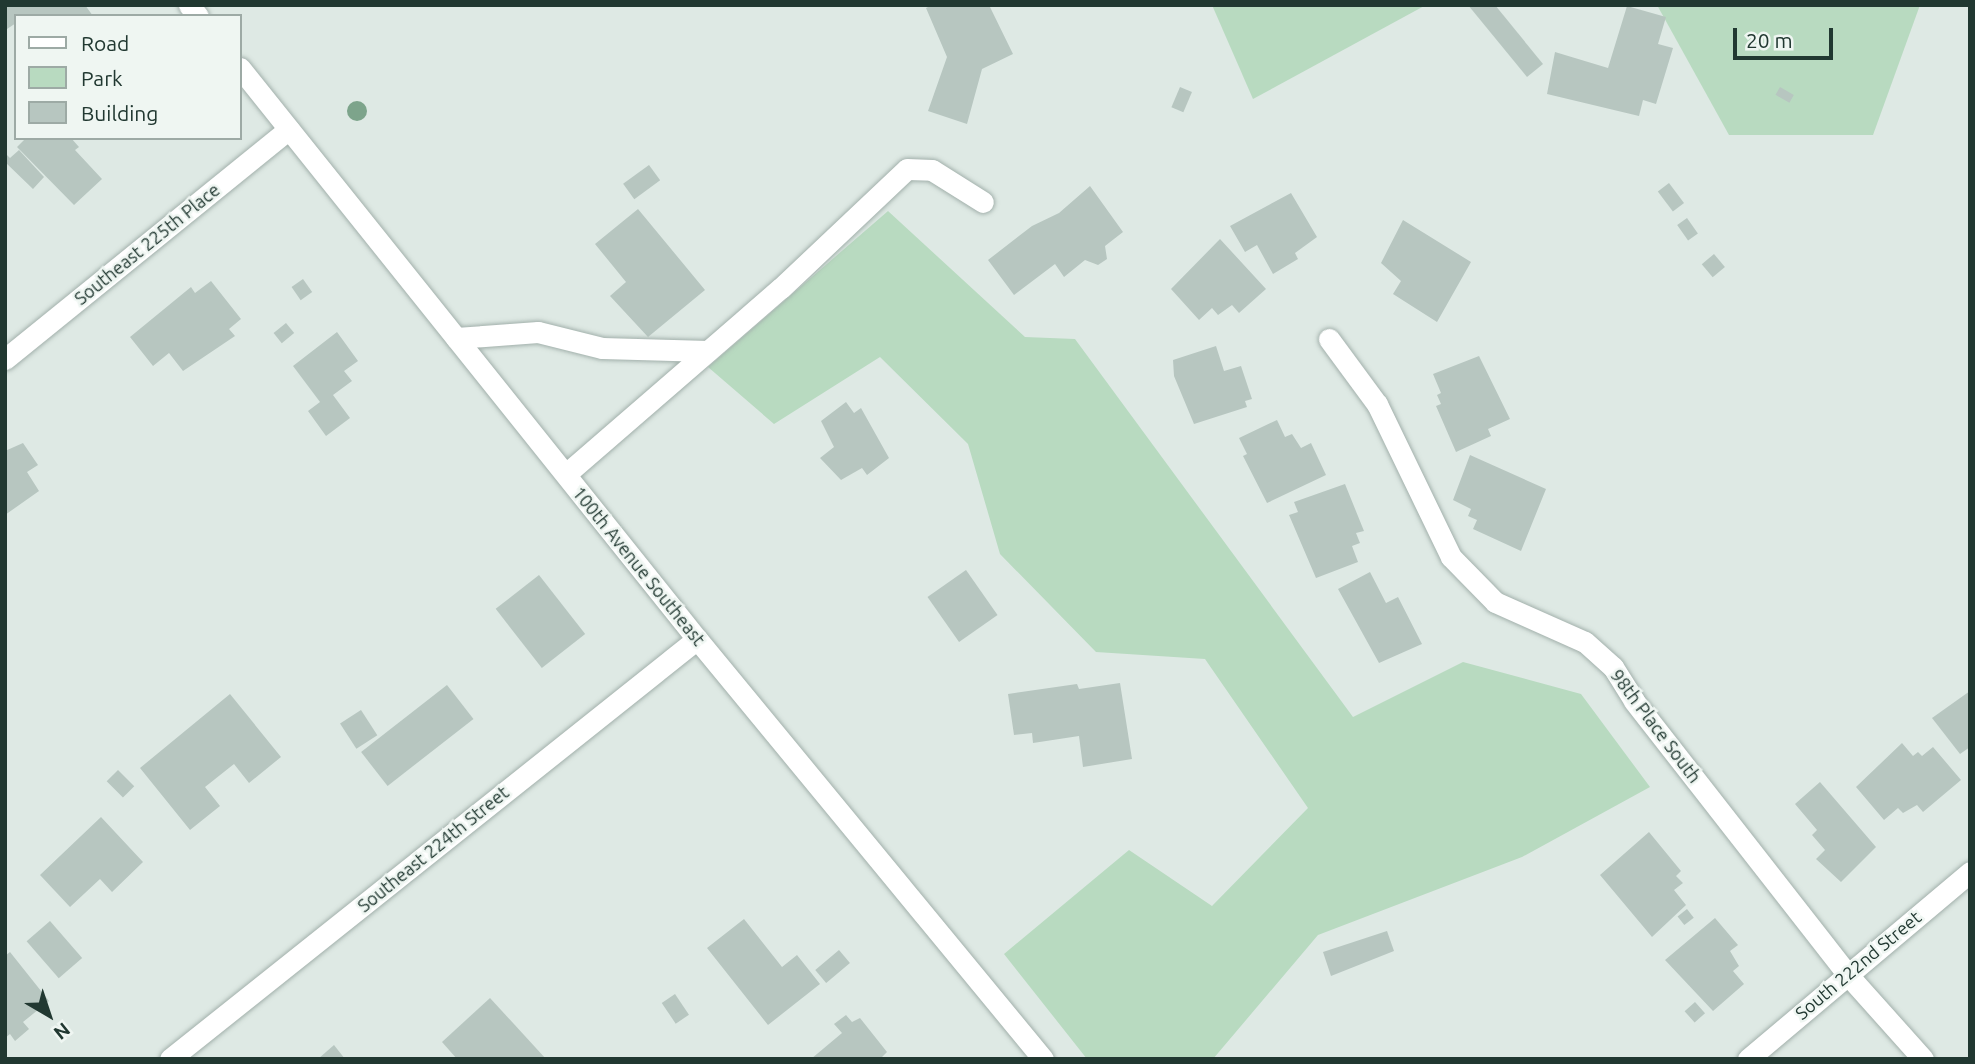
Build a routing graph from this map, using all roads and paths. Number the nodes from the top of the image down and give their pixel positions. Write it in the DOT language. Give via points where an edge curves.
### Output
graph roads {
  1 [pos="242,70"];
  2 [pos="289,129"];
  3 [pos="983,202"];
  4 [pos="456,338"];
  5 [pos="1329,339"];
  6 [pos="708,351"];
  7 [pos="5,359"];
  8 [pos="566,474"];
  9 [pos="696,639"];
  10 [pos="1970,872"];
  11 [pos="1847,974"];
  12 [pos="170,1059"];
  13 [pos="1043,1059"];
  14 [pos="1748,1059"];
  15 [pos="1923,1059"];
  1 -- 2 [label="street, 100th Avenue Southeast"];
  2 -- 4 [label="street, 100th Avenue Southeast"];
  2 -- 7 [label="street, Southeast 225th Place"];
  3 -- 6 [label="street" via="932,170 907,169"];
  4 -- 6 [label="street" via="538,332 603,348"];
  4 -- 8 [label="street, 100th Avenue Southeast"];
  5 -- 11 [label="street, 98th Place South" via="1377,404 1451,557 1495,602 1585,642 1613,667 1634,701"];
  6 -- 8 [label="street"];
  8 -- 9 [label="street, 100th Avenue Southeast"];
  9 -- 12 [label="street, Southeast 224th Street"];
  9 -- 13 [label="street, 100th Avenue Southeast"];
  10 -- 11 [label="street, South 222nd Street"];
  11 -- 14 [label="street, South 222nd Street"];
  11 -- 15 [label="street, 98th Place South"];
}
